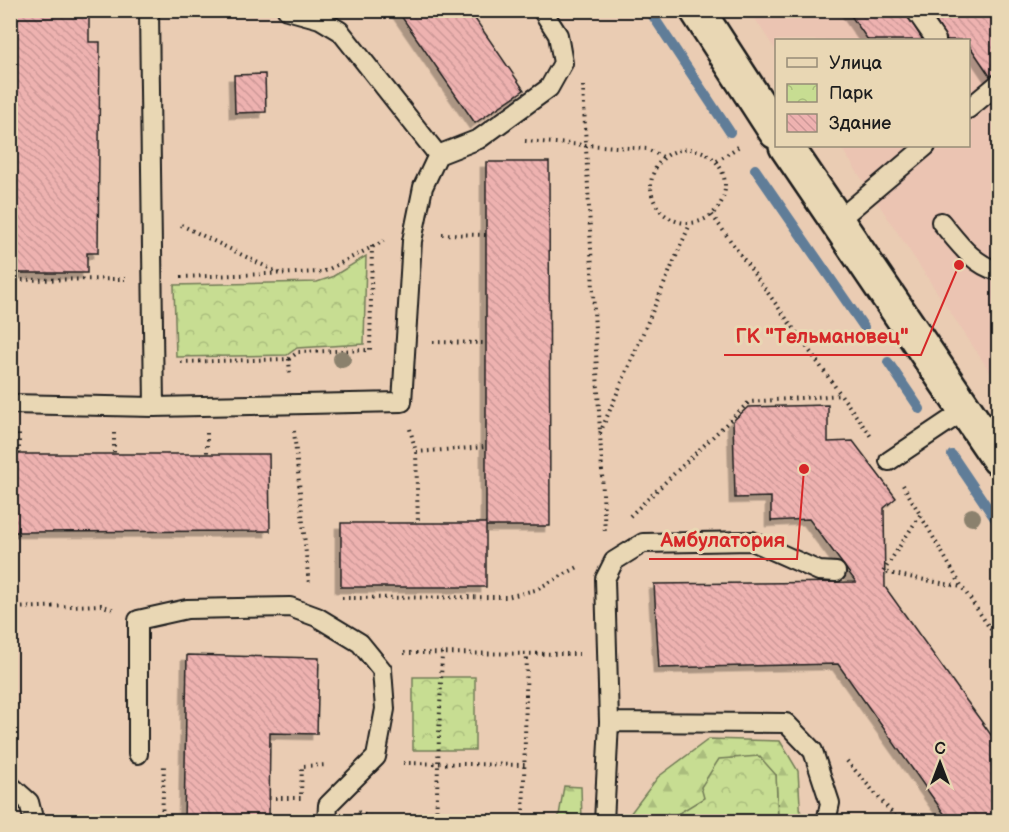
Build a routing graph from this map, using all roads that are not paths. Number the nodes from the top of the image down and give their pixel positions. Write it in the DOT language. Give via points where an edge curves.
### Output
graph roads {
  1 [pos="149,10"];
  2 [pos="287,10"];
  3 [pos="542,10"];
  4 [pos="698,10"];
  5 [pos="915,10"];
  6 [pos="935,39"];
  7 [pos="999,84"];
  8 [pos="972,99"];
  9 [pos="763,136"];
  10 [pos="787,147"];
  11 [pos="925,147"];
  12 [pos="438,155"];
  13 [pos="836,222"];
  14 [pos="941,222"];
  15 [pos="999,272"];
  16 [pos="10,404"];
  17 [pos="154,408"];
  18 [pos="965,410"];
  19 [pos="999,458"];
  20 [pos="889,461"];
  21 [pos="836,572"];
  22 [pos="609,722"];
  23 [pos="138,754"];
  24 [pos="10,785"];
  25 [pos="34,822"];
  26 [pos="327,822"];
  27 [pos="604,822"];
  28 [pos="826,822"];
  1 -- 17 [label="lane"];
  2 -- 12 [label="lane" via="320,19 340,30"];
  3 -- 12 [label="lane" via="558,36 563,63 549,88 479,139"];
  4 -- 9 [label="street"];
  5 -- 6 [label="lane"];
  7 -- 8 [label="lane"];
  10 -- 13 [label="street"];
  11 -- 13 [label="lane"];
  12 -- 17 [label="lane" via="423,187 413,237 402,402"];
  13 -- 18 [label="street"];
  14 -- 15 [label="lane" via="966,252"];
  16 -- 17 [label="lane"];
  18 -- 19 [label="street"];
  18 -- 20 [label="lane"];
  21 -- 22 [label="lane" via="819,571 752,541 643,543 614,561 605,579"];
  22 -- 27 [label="lane"];
  22 -- 28 [label="lane" via="786,723 813,751 830,803"];
  23 -- 26 [label="lane" via="138,620 187,609 290,607 317,616 360,643 382,670 385,709 376,757 328,805"];
  24 -- 25 [label="lane" via="29,802"];
}
